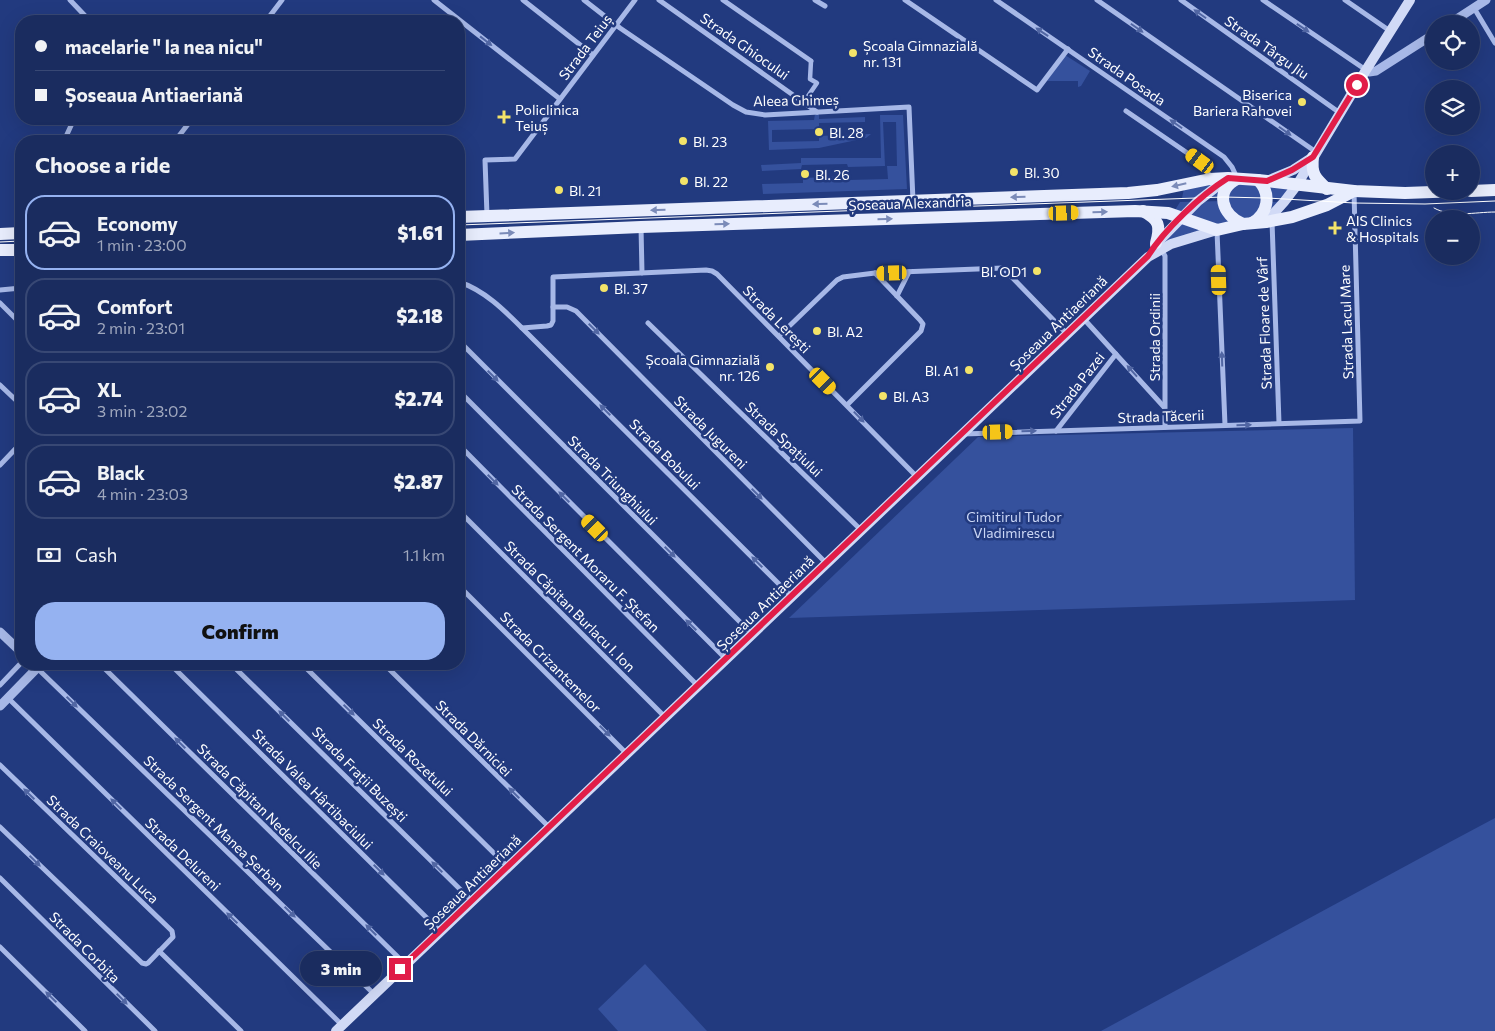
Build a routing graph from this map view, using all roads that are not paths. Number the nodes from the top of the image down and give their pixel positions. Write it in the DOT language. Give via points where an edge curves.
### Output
graph roads {
  1 [pos="70,0"];
  2 [pos="282,0"];
  3 [pos="434,0"];
  4 [pos="523,0"];
  5 [pos="584,0"];
  6 [pos="635,0"];
  7 [pos="659,0"];
  8 [pos="723,0"];
  9 [pos="815,0"];
  10 [pos="905,0"];
  11 [pos="996,0"];
  12 [pos="1097,0"];
  13 [pos="1180,0"];
  14 [pos="1263,0"];
  15 [pos="1345,0"];
  16 [pos="1410,0"];
  17 [pos="1486,0"];
  18 [pos="825,6"];
  19 [pos="1474,8"];
  20 [pos="84,15"];
  21 [pos="271,15"];
  22 [pos="453,15"];
  23 [pos="1463,15"];
  24 [pos="465,24"];
  25 [pos="616,25"];
  26 [pos="1391,31"];
  27 [pos="1425,40"];
  28 [pos="1495,43"];
  29 [pos="1068,49"];
  30 [pos="593,55"];
  31 [pos="811,61"];
  32 [pos="1366,70"];
  33 [pos="560,99"];
  34 [pos="804,102"];
  35 [pos="1126,111"];
  36 [pos="818,112"];
  37 [pos="1340,113"];
  38 [pos="187,125"];
  39 [pos="180,135"];
  40 [pos="1314,155"];
  41 [pos="1232,178"];
  42 [pos="1210,179"];
  43 [pos="1262,180"];
  44 [pos="1297,185"];
  45 [pos="1327,189"];
  46 [pos="1495,190"];
  47 [pos="1354,191"];
  48 [pos="1480,191"];
  49 [pos="1425,192"];
  50 [pos="913,201"];
  51 [pos="1143,211"];
  52 [pos="487,216"];
  53 [pos="465,217"];
  54 [pos="1181,218"];
  55 [pos="1269,221"];
  56 [pos="1247,223"];
  57 [pos="640,227"];
  58 [pos="1217,230"];
  59 [pos="15,233"];
  60 [pos="0,234"];
  61 [pos="465,235"];
  62 [pos="1159,246"];
  63 [pos="0,250"];
  64 [pos="15,250"];
  65 [pos="909,272"];
  66 [pos="642,273"];
  67 [pos="875,273"];
  68 [pos="465,284"];
  69 [pos="15,289"];
  70 [pos="0,290"];
  71 [pos="897,296"];
  72 [pos="0,302"];
  73 [pos="554,308"];
  74 [pos="15,318"];
  75 [pos="1083,318"];
  76 [pos="648,323"];
  77 [pos="522,328"];
  78 [pos="1067,334"];
  79 [pos="779,336"];
  80 [pos="465,347"];
  81 [pos="1116,354"];
  82 [pos="0,385"];
  83 [pos="465,397"];
  84 [pos="15,399"];
  85 [pos="847,405"];
  86 [pos="1164,408"];
  87 [pos="1360,421"];
  88 [pos="1279,424"];
  89 [pos="1225,425"];
  90 [pos="1165,427"];
  91 [pos="1056,431"];
  92 [pos="963,434"];
  93 [pos="14,450"];
  94 [pos="465,452"];
  95 [pos="0,465"];
  96 [pos="917,477"];
  97 [pos="465,517"];
  98 [pos="861,530"];
  99 [pos="826,563"];
  100 [pos="465,592"];
  101 [pos="792,597"];
  102 [pos="0,632"];
  103 [pos="752,634"];
  104 [pos="15,646"];
  105 [pos="726,659"];
  106 [pos="15,669"];
  107 [pos="33,670"];
  108 [pos="42,670"];
  109 [pos="106,670"];
  110 [pos="176,670"];
  111 [pos="237,670"];
  112 [pos="308,670"];
  113 [pos="390,670"];
  114 [pos="0,685"];
  115 [pos="698,686"];
  116 [pos="8,698"];
  117 [pos="0,706"];
  118 [pos="665,718"];
  119 [pos="627,754"];
  120 [pos="0,765"];
  121 [pos="0,827"];
  122 [pos="549,828"];
  123 [pos="508,867"];
  124 [pos="0,878"];
  125 [pos="472,901"];
  126 [pos="440,931"];
  127 [pos="0,947"];
  128 [pos="160,951"];
  129 [pos="405,964"];
  130 [pos="374,994"];
  131 [pos="339,1028"];
  132 [pos="85,1031"];
  133 [pos="155,1031"];
  134 [pos="241,1031"];
  1 -- 20 [label="street"];
  2 -- 21 [label="street"];
  3 -- 22 [label="street, one-way"];
  4 -- 30 [label="street"];
  5 -- 25 [label="street, Aleea Ghimeș"];
  6 -- 25 [label="street, Strada Teiuș"];
  7 -- 34 [label="street, Strada Ghiocului"];
  8 -- 31 [label="street"];
  9 -- 18 [label="street"];
  10 -- 29 [label="street" via="1037,90"];
  29 -- 11 [label="street, Strada Posada, one-way"];
  12 -- 40 [label="street, one-way"];
  37 -- 13 [label="street, Strada Târgu Jiu, one-way"];
  14 -- 32 [label="street, one-way"];
  15 -- 26 [label="street"];
  16 -- 26 [label="main road"];
  17 -- 19 [label="street"];
  19 -- 23 [label="street"];
  19 -- 28 [label="street"];
  24 -- 33 [label="street, one-way"];
  25 -- 30 [label="street, Strada Teiuș"];
  25 -- 36 [label="street, Aleea Ghimeș" via="746,112 765,115"];
  26 -- 32 [label="main road"];
  27 -- 32 [label="street" via="1373,72"];
  41 -- 29 [label="street, Strada Posada, one-way" via="1232,166 1224,158"];
  30 -- 33 [label="street, Strada Teiuș"];
  31 -- 34 [label="street" via="810,79 817,84"];
  32 -- 37 [label="main road"];
  33 -- 52 [label="street, Strada Teiuș" via="515,160 485,160"];
  34 -- 36 [label="street, Strada Ghiocului"];
  35 -- 42 [label="street" via="1200,161"];
  36 -- 50 [label="street, Aleea Ghimeș" via="909,107"];
  37 -- 40 [label="main road"];
  38 -- 39 [label="street"];
  40 -- 43 [label="main road" via="1292,170"];
  40 -- 44 [label="main road"];
  40 -- 45 [label="main road" via="1313,174"];
  41 -- 42 [label="main road, Șoseaua Alexandria"];
  41 -- 43 [label="main road, Șoseaua Alexandria"];
  41 -- 54 [label="main road, Șoseaua Antiaeriană" via="1207,193"];
  41 -- 56 [label="main road" via="1223,204 1230,216"];
  42 -- 50 [label="main road, Șoseaua Alexandria, one-way" via="1138,192"];
  43 -- 44 [label="main road, Șoseaua Alexandria"];
  43 -- 56 [label="main road" via="1266,206 1261,216"];
  44 -- 45 [label="main road, Șoseaua Alexandria"];
  44 -- 55 [label="main road"];
  45 -- 47 [label="main road, Șoseaua Alexandria"];
  46 -- 48 [label="main road"];
  47 -- 49 [label="main road, Șoseaua Alexandria"];
  47 -- 55 [label="main road, Șoseaua Alexandria" via="1314,210"];
  47 -- 87 [label="street, Strada Lacul Mare"];
  50 -- 52 [label="main road, Șoseaua Alexandria, one-way"];
  51 -- 54 [label="main road, Șoseaua Alexandria"];
  57 -- 51 [label="main road, Șoseaua Alexandria, one-way"];
  51 -- 62 [label="main road" via="1157,222"];
  52 -- 53 [label="main road, Șoseaua Alexandria"];
  54 -- 58 [label="main road, Șoseaua Alexandria"];
  54 -- 62 [label="main road, Șoseaua Antiaeriană"];
  55 -- 56 [label="main road, Șoseaua Alexandria"];
  55 -- 88 [label="street, Strada Floare de Vârf"];
  56 -- 58 [label="main road, Șoseaua Alexandria"];
  61 -- 57 [label="main road, Șoseaua Alexandria, one-way"];
  57 -- 66 [label="street"];
  58 -- 62 [label="main road"];
  89 -- 58 [label="street, one-way"];
  59 -- 60 [label="main road"];
  62 -- 75 [label="main road, Șoseaua Antiaeriană"];
  62 -- 86 [label="street, Strada Ordinii" via="1165,256"];
  63 -- 64 [label="main road"];
  65 -- 67 [label="street"];
  65 -- 71 [label="street"];
  65 -- 78 [label="street" via="1003,268"];
  66 -- 73 [label="street, Strada Lerești" via="553,277"];
  66 -- 79 [label="street, Strada Lerești" via="712,271"];
  67 -- 71 [label="street"];
  67 -- 79 [label="street" via="837,280"];
  68 -- 77 [label="street" via="490,299"];
  69 -- 70 [label="street"];
  71 -- 85 [label="street" via="920,320 921,331"];
  72 -- 74 [label="street"];
  73 -- 77 [label="street" via="551,324"];
  73 -- 99 [label="street, Strada Jugureni, one-way" via="568,307 576,311"];
  75 -- 78 [label="main road, Șoseaua Antiaeriană"];
  75 -- 81 [label="street"];
  76 -- 98 [label="street, Strada Spațiului"];
  101 -- 77 [label="street, Strada Bobului, one-way"];
  78 -- 92 [label="main road, Șoseaua Antiaeriană"];
  79 -- 85 [label="street, Strada Lerești"];
  80 -- 103 [label="street, Strada Triunghiului, one-way"];
  86 -- 81 [label="street, one-way"];
  81 -- 91 [label="street, Strada Pazei"];
  82 -- 84 [label="street"];
  105 -- 83 [label="street, one-way"];
  85 -- 96 [label="street, Strada Lerești, one-way"];
  86 -- 90 [label="street, Strada Ordinii"];
  87 -- 88 [label="street, Strada Tăcerii"];
  89 -- 88 [label="street, Strada Tăcerii, one-way"];
  89 -- 90 [label="street, Strada Tăcerii"];
  90 -- 91 [label="street, Strada Tăcerii"];
  92 -- 91 [label="street, Strada Tăcerii, one-way"];
  92 -- 96 [label="main road, Șoseaua Antiaeriană"];
  93 -- 95 [label="street"];
  94 -- 115 [label="street, Strada Sergent Moraru F. Ștefan, one-way"];
  96 -- 98 [label="main road, Șoseaua Antiaeriană"];
  97 -- 118 [label="street, Strada Căpitan Burlacu I. Ion"];
  98 -- 99 [label="main road, Șoseaua Antiaeriană"];
  99 -- 101 [label="main road, Șoseaua Antiaeriană"];
  100 -- 119 [label="street, Strada Crizantemelor, one-way"];
  101 -- 103 [label="main road, Șoseaua Antiaeriană"];
  102 -- 104 [label="street"];
  103 -- 105 [label="main road, Șoseaua Antiaeriană"];
  105 -- 115 [label="main road, Șoseaua Antiaeriană"];
  106 -- 114 [label="street"];
  107 -- 116 [label="street"];
  108 -- 130 [label="street, Strada Sergent Manea Șerban, one-way"];
  129 -- 109 [label="street, Strada Căpitan Nedelcu Ilie, one-way"];
  110 -- 126 [label="street, Strada Valea Hârtibaciului, one-way"];
  125 -- 111 [label="street, Strada Frații Buzești, one-way"];
  112 -- 123 [label="street, Strada Rozetului, one-way"];
  122 -- 113 [label="street, Strada Dărniciei, one-way"];
  115 -- 118 [label="main road, Șoseaua Antiaeriană"];
  116 -- 117 [label="street"];
  131 -- 116 [label="street, Strada Delureni, one-way"];
  118 -- 119 [label="main road, Șoseaua Antiaeriană"];
  119 -- 122 [label="main road, Șoseaua Antiaeriană"];
  128 -- 120 [label="street, Strada Craioveanu Luca, one-way" via="172,938 172,931"];
  121 -- 128 [label="street, one-way" via="140,962 146,964"];
  122 -- 123 [label="main road, Șoseaua Antiaeriană"];
  123 -- 125 [label="main road, Șoseaua Antiaeriană"];
  124 -- 133 [label="street, Strada Corbița, one-way"];
  125 -- 126 [label="main road, Șoseaua Antiaeriană"];
  126 -- 129 [label="main road, Șoseaua Antiaeriană"];
  132 -- 127 [label="street, one-way"];
  128 -- 134 [label="street"];
  129 -- 130 [label="main road, Șoseaua Antiaeriană"];
  130 -- 131 [label="main road, Șoseaua Antiaeriană"];
}
